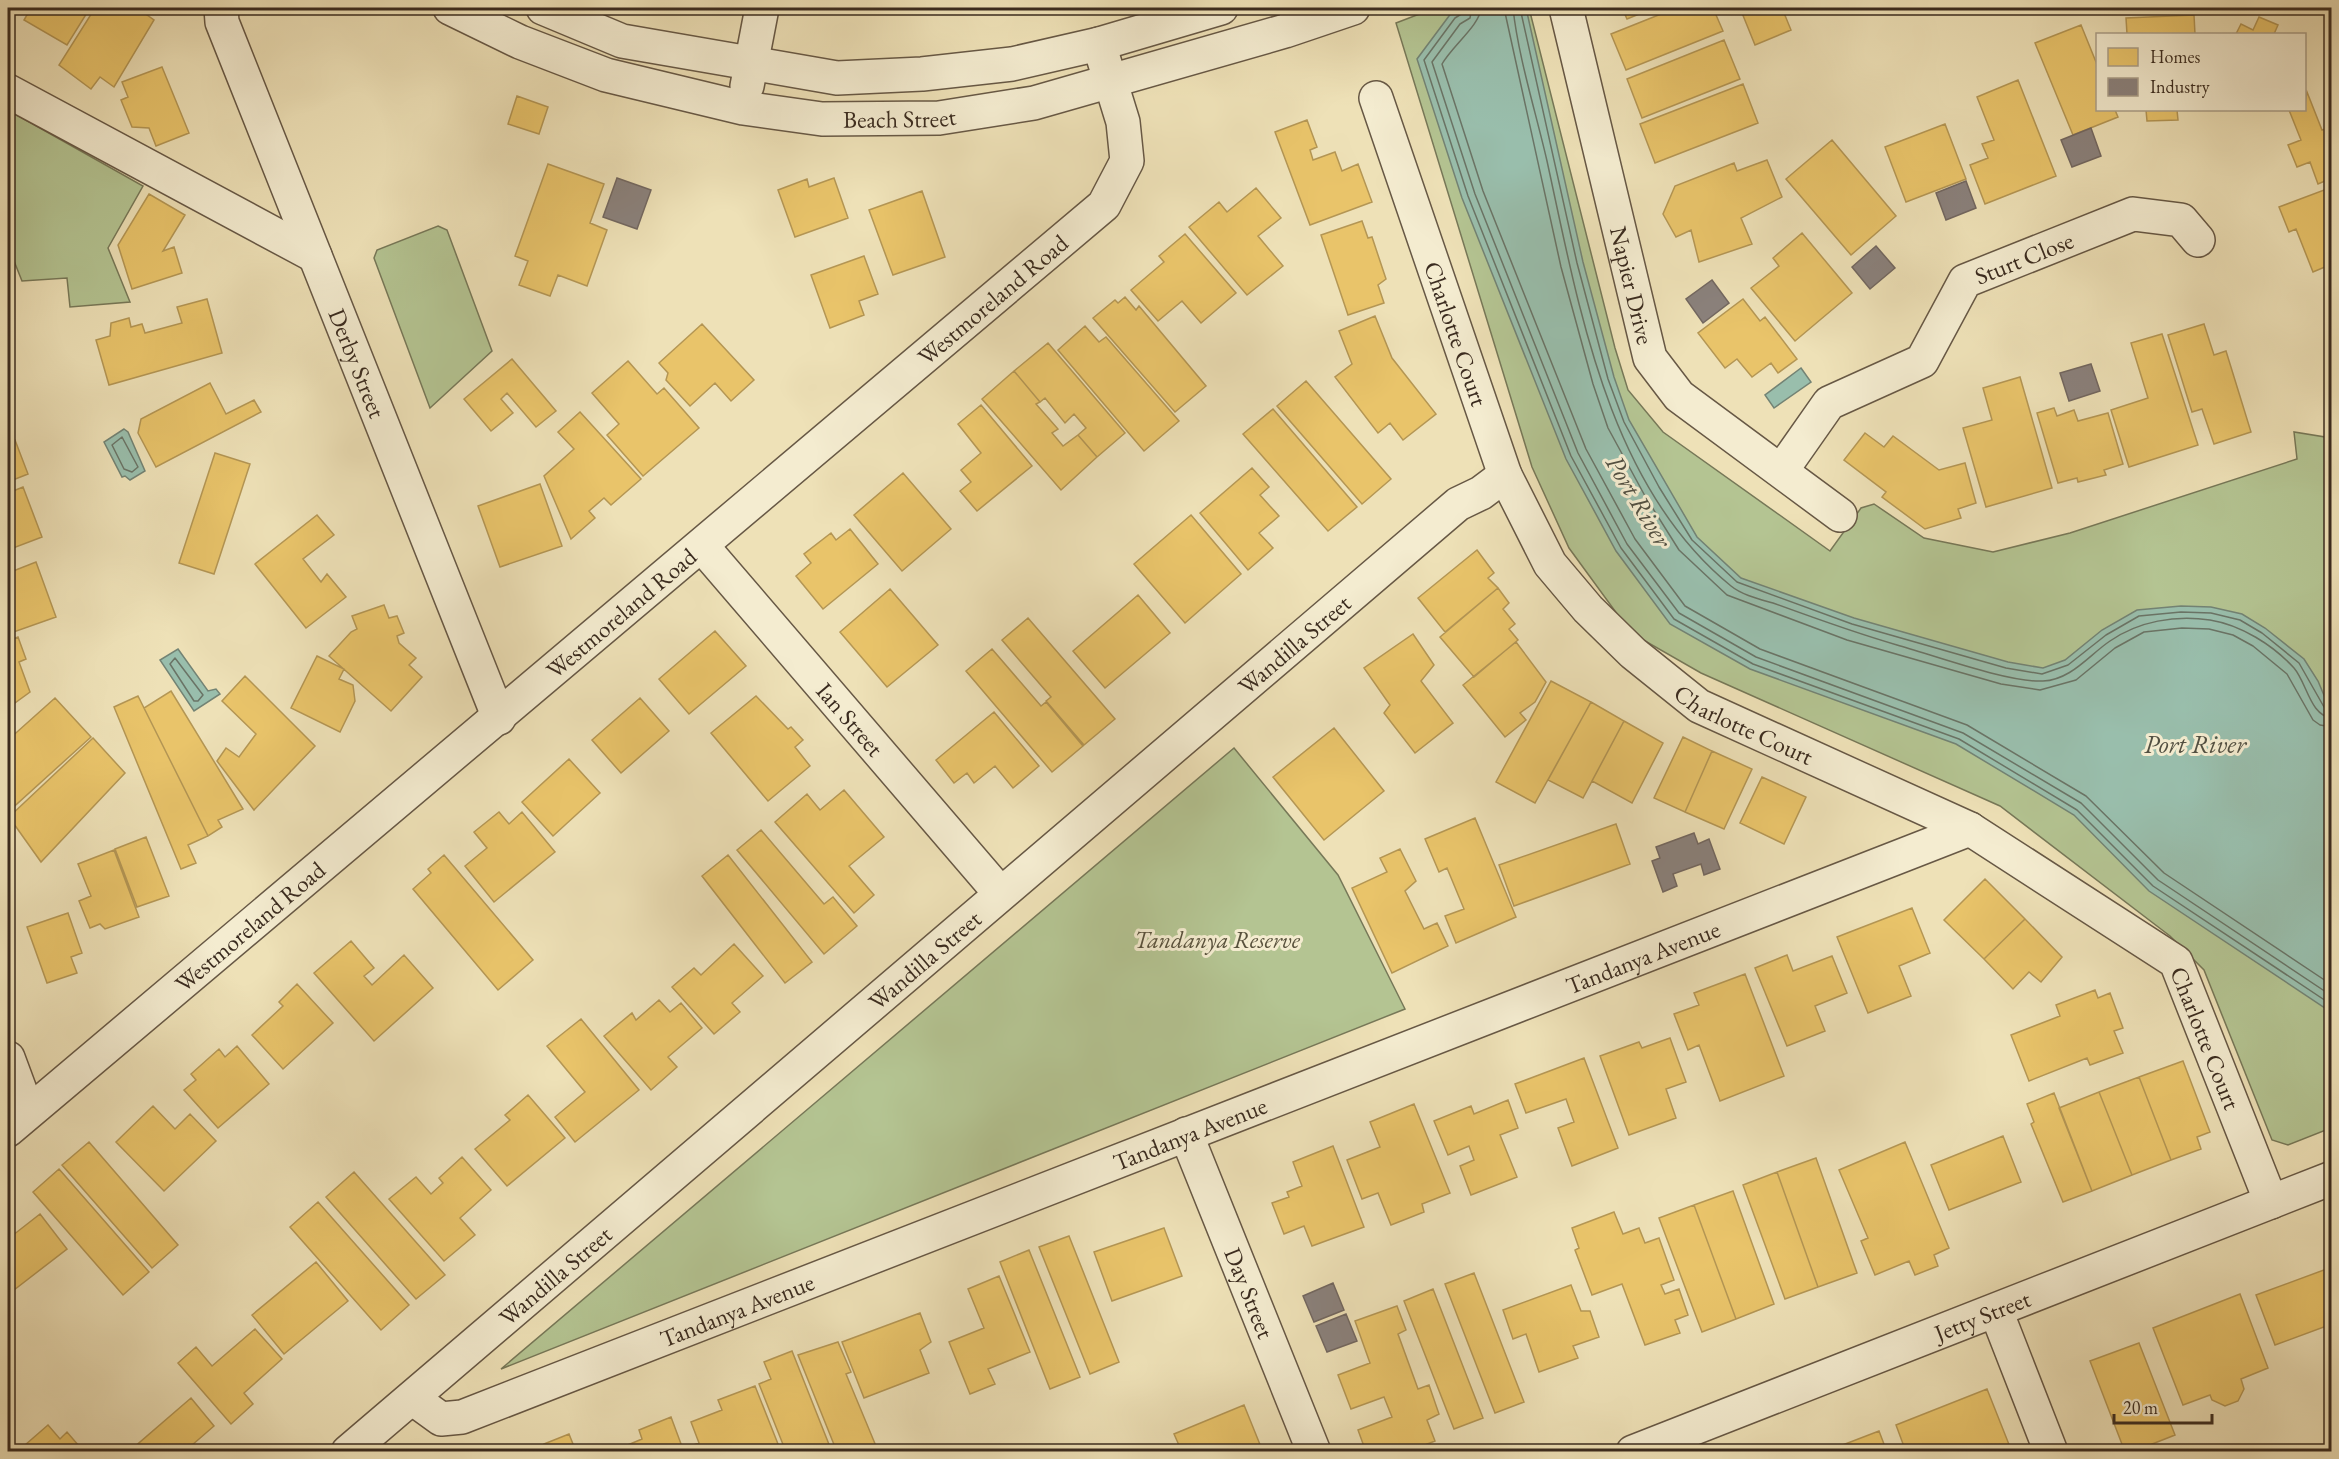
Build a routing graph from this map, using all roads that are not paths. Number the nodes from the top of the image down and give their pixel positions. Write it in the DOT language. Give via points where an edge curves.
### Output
graph roads {
  1 [pos="221,8"];
  2 [pos="450,8"];
  3 [pos="543,8"];
  4 [pos="762,8"];
  5 [pos="1221,8"];
  6 [pos="1353,8"];
  7 [pos="1566,8"];
  8 [pos="1099,44"];
  9 [pos="751,64"];
  10 [pos="1110,83"];
  11 [pos="8,91"];
  12 [pos="1376,98"];
  13 [pos="743,108"];
  14 [pos="2198,240"];
  15 [pos="315,256"];
  16 [pos="1782,470"];
  17 [pos="1505,475"];
  18 [pos="1840,515"];
  19 [pos="702,546"];
  20 [pos="499,718"];
  21 [pos="1970,829"];
  22 [pos="1000,893"];
  23 [pos="8,1058"];
  24 [pos="18,1121"];
  25 [pos="1186,1134"];
  26 [pos="2331,1178"];
  27 [pos="2271,1202"];
  28 [pos="1996,1311"];
  29 [pos="412,1398"];
  30 [pos="348,1452"];
  31 [pos="1314,1452"];
  32 [pos="1633,1452"];
  33 [pos="2051,1452"];
  1 -- 15 [label="street, Derby Street" via="222,22"];
  2 -- 13 [label="street, Beach Street" via="520,42 606,75"];
  3 -- 9 [label="street, Beach Street" via="622,41"];
  4 -- 9 [label="street"];
  5 -- 8 [label="street, Beach Street"];
  6 -- 10 [label="street, Beach Street"];
  7 -- 16 [label="street, Napier Drive" via="1650,358 1678,396"];
  8 -- 9 [label="street, Beach Street" via="1012,64 922,74 837,78"];
  8 -- 10 [label="street, Westmoreland Road"];
  9 -- 13 [label="street"];
  10 -- 13 [label="street, Beach Street" via="1034,103 939,118 822,119"];
  10 -- 19 [label="street, Westmoreland Road" via="1123,122 1127,161 1104,205"];
  11 -- 15 [label="street"];
  12 -- 17 [label="street, Charlotte Court"];
  14 -- 16 [label="street, Sturt Close" via="2181,219 2133,214 1965,281 1922,361 1829,403"];
  15 -- 20 [label="street, Derby Street"];
  16 -- 18 [label="street, Napier Drive"];
  17 -- 21 [label="street, Charlotte Court" via="1550,564 1633,653 1700,706"];
  17 -- 22 [label="street, Wandilla Street" via="1458,504"];
  19 -- 20 [label="street, Westmoreland Road"];
  19 -- 22 [label="street, Ian Street"];
  20 -- 24 [label="street, Westmoreland Road"];
  21 -- 25 [label="street, Tandanya Avenue"];
  21 -- 27 [label="street, Charlotte Court" via="2176,962"];
  22 -- 29 [label="street, Wandilla Street"];
  23 -- 24 [label="street"];
  25 -- 29 [label="street, Tandanya Avenue" via="462,1417 441,1419"];
  25 -- 31 [label="street, Day Street"];
  26 -- 27 [label="street, Jetty Street"];
  27 -- 28 [label="street, Jetty Street"];
  28 -- 32 [label="street, Jetty Street"];
  28 -- 33 [label="street"];
  29 -- 30 [label="street, Wandilla Street"];
}
